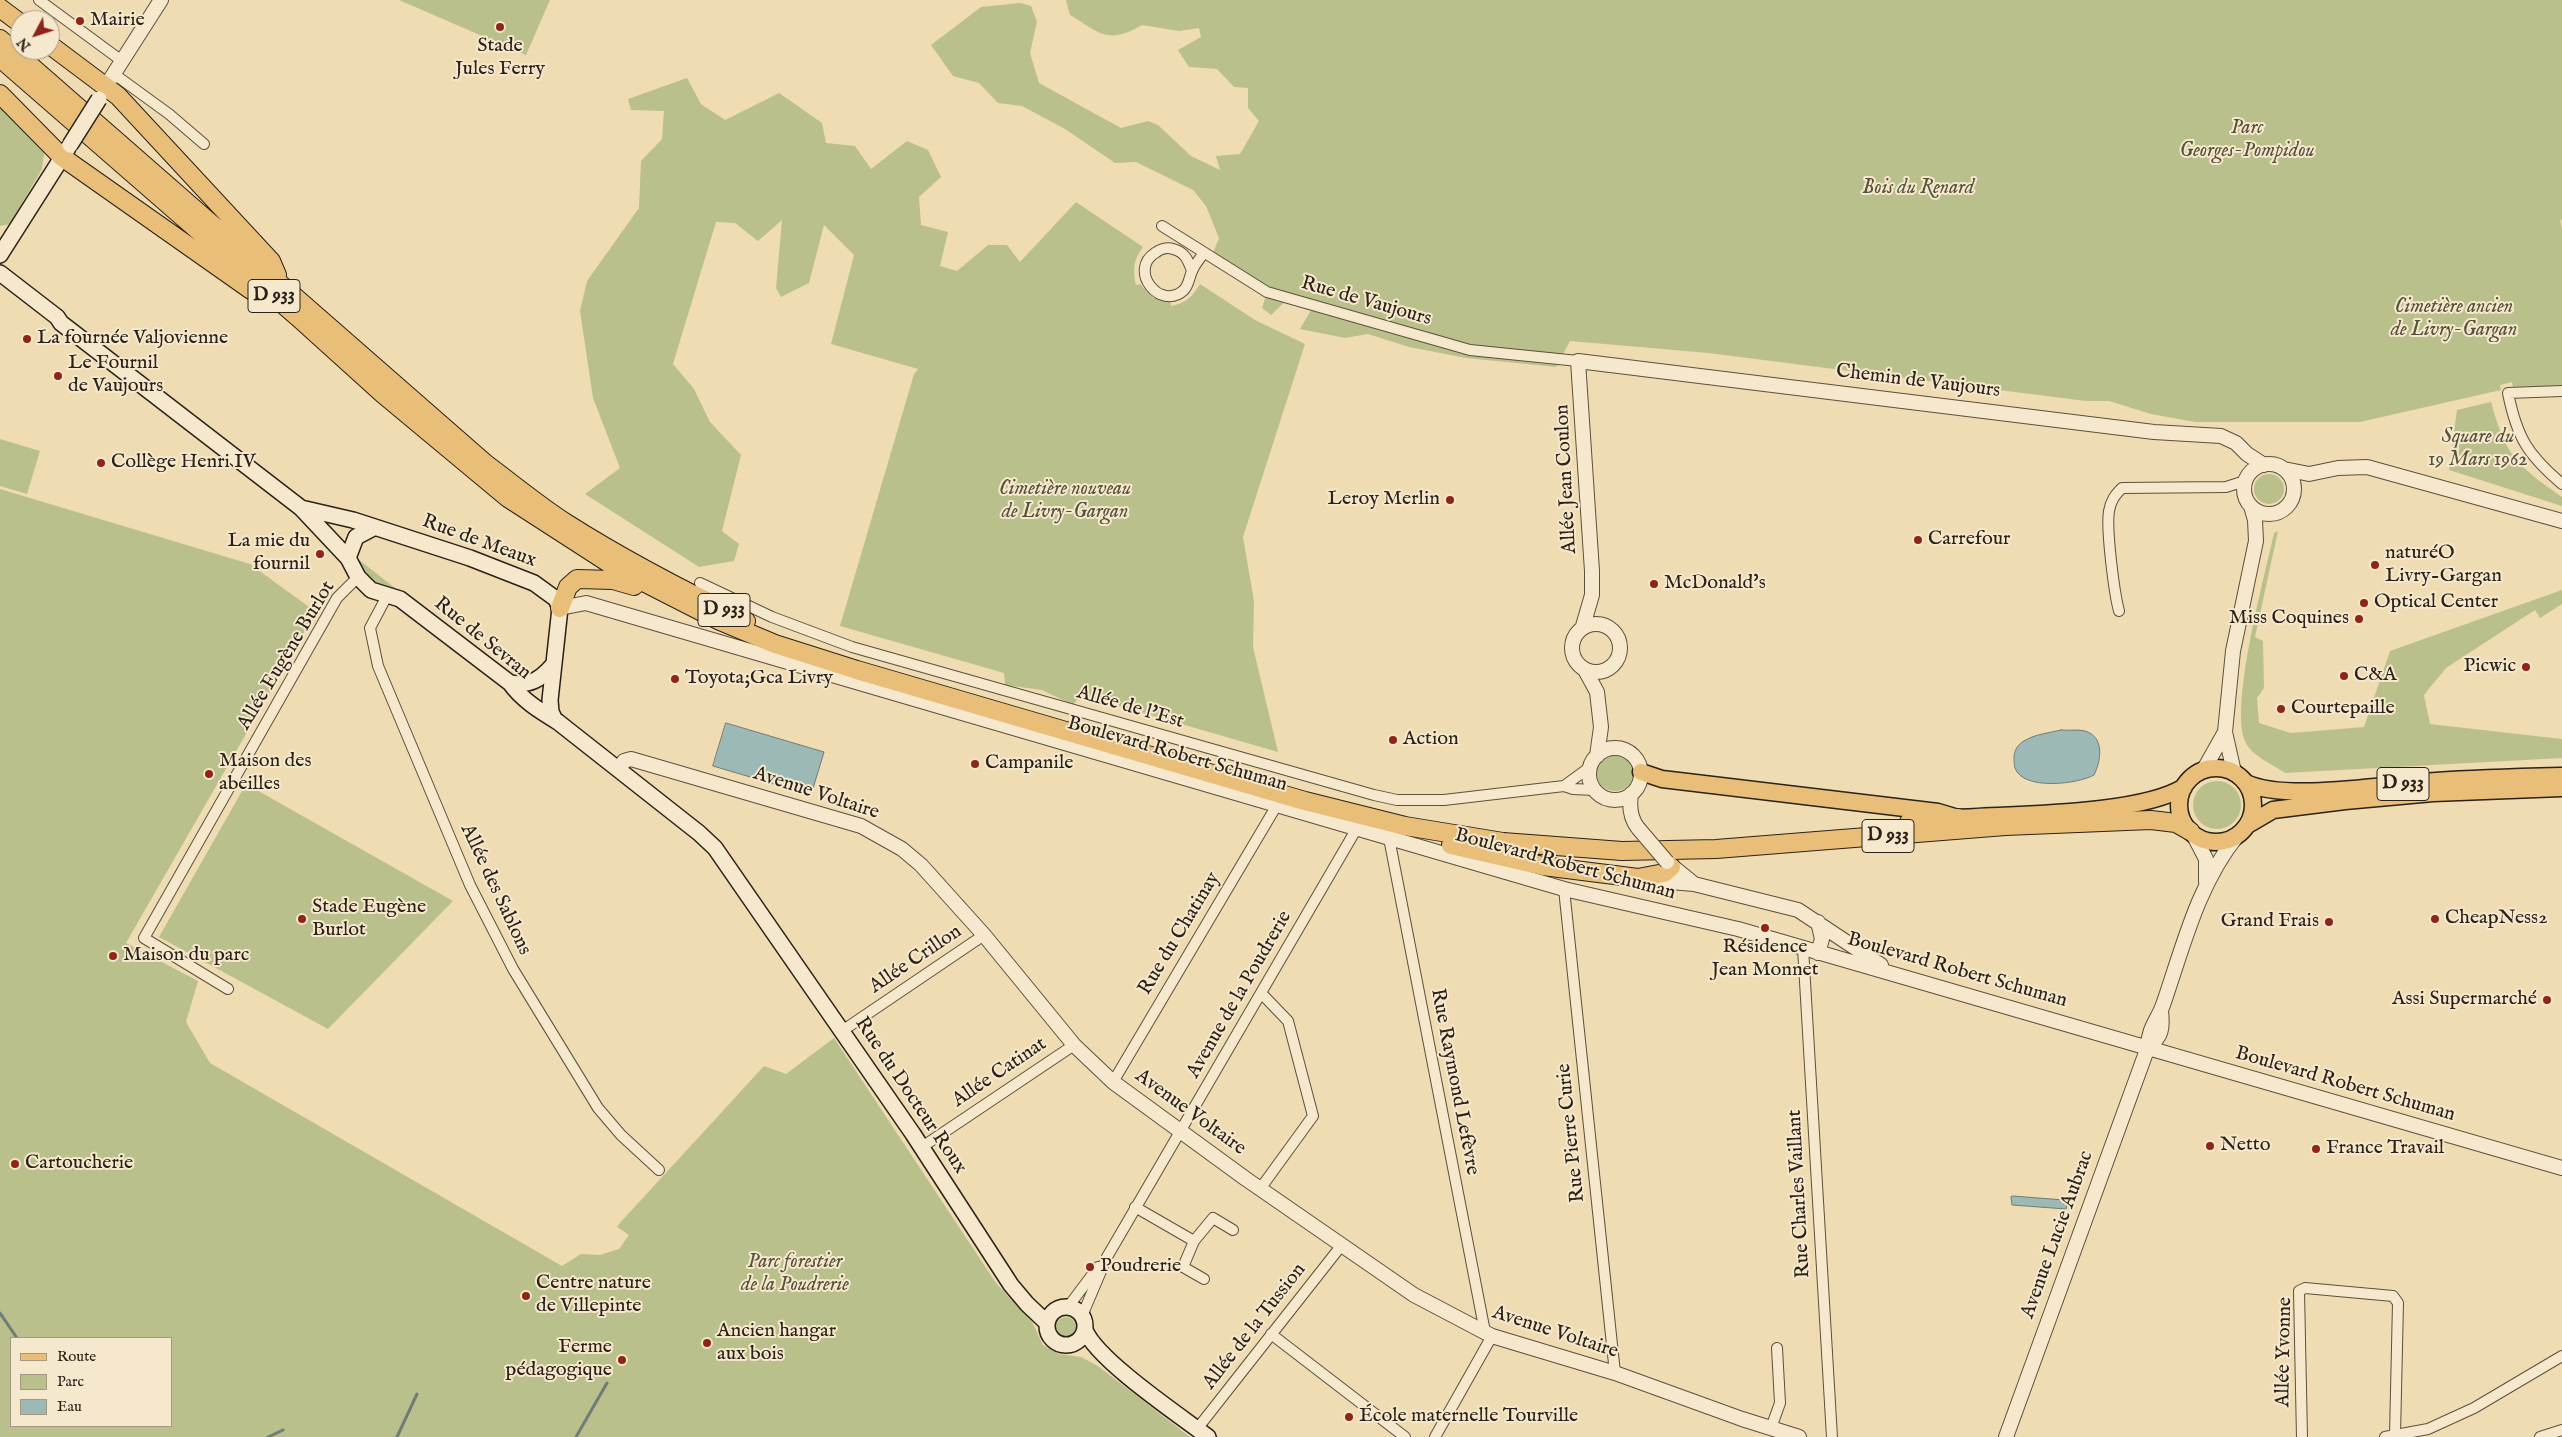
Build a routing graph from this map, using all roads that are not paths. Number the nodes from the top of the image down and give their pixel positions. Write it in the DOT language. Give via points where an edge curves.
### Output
graph roads {
  1 [pos="39,0"];
  2 [pos="161,0"];
  3 [pos="0,40"];
  4 [pos="60,52"];
  5 [pos="0,58"];
  6 [pos="122,61"];
  7 [pos="106,87"];
  8 [pos="0,94"];
  9 [pos="204,144"];
  10 [pos="66,151"];
  11 [pos="16,230"];
  12 [pos="0,243"];
  13 [pos="1159,250"];
  14 [pos="1204,253"];
  15 [pos="0,255"];
  16 [pos="1192,271"];
  17 [pos="0,272"];
  18 [pos="0,282"];
  19 [pos="284,289"];
  20 [pos="301,320"];
  21 [pos="61,323"];
  22 [pos="1578,361"];
  23 [pos="2562,391"];
  24 [pos="2246,454"];
  25 [pos="2264,465"];
  26 [pos="2284,469"];
  27 [pos="2309,474"];
  28 [pos="2247,477"];
  29 [pos="2562,484"];
  30 [pos="2293,496"];
  31 [pos="2251,506"];
  32 [pos="301,508"];
  33 [pos="2275,514"];
  34 [pos="2562,521"];
  35 [pos="375,527"];
  36 [pos="2256,541"];
  37 [pos="348,558"];
  38 [pos="358,577"];
  39 [pos="700,583"];
  40 [pos="388,594"];
  41 [pos="1592,595"];
  42 [pos="681,602"];
  43 [pos="560,608"];
  44 [pos="2119,611"];
  45 [pos="1604,625"];
  46 [pos="1583,626"];
  47 [pos="553,665"];
  48 [pos="1585,670"];
  49 [pos="1606,670"];
  50 [pos="510,683"];
  51 [pos="1597,692"];
  52 [pos="555,720"];
  53 [pos="1601,726"];
  54 [pos="2225,732"];
  55 [pos="1617,748"];
  56 [pos="1594,761"];
  57 [pos="618,770"];
  58 [pos="2203,771"];
  59 [pos="1641,772"];
  60 [pos="2562,776"];
  61 [pos="2240,778"];
  62 [pos="1564,786"];
  63 [pos="2184,787"];
  64 [pos="2562,788"];
  65 [pos="1596,790"];
  66 [pos="1631,794"];
  67 [pos="1608,798"];
  68 [pos="1277,805"];
  69 [pos="1958,818"];
  70 [pos="2248,824"];
  71 [pos="1636,825"];
  72 [pos="1405,826"];
  73 [pos="1357,828"];
  74 [pos="2191,832"];
  75 [pos="2237,836"];
  76 [pos="1389,838"];
  77 [pos="1669,865"];
  78 [pos="1638,878"];
  79 [pos="2206,882"];
  80 [pos="1694,884"];
  81 [pos="1564,889"];
  82 [pos="1818,922"];
  83 [pos="984,934"];
  84 [pos="1803,948"];
  85 [pos="1818,953"];
  86 [pos="1894,974"];
  87 [pos="228,988"];
  88 [pos="1261,993"];
  89 [pos="842,1031"];
  90 [pos="1074,1045"];
  91 [pos="2148,1048"];
  92 [pos="1113,1082"];
  93 [pos="1180,1132"];
  94 [pos="922,1147"];
  95 [pos="2562,1168"];
  96 [pos="660,1170"];
  97 [pos="1260,1189"];
  98 [pos="1135,1207"];
  99 [pos="1233,1230"];
  100 [pos="1194,1240"];
  101 [pos="1341,1246"];
  102 [pos="1107,1257"];
  103 [pos="996,1260"];
  104 [pos="1204,1279"];
  105 [pos="1063,1308"];
  106 [pos="1047,1323"];
  107 [pos="1084,1323"];
  108 [pos="1271,1334"];
  109 [pos="1488,1334"];
  110 [pos="1073,1343"];
  111 [pos="1777,1348"];
  112 [pos="2562,1356"];
  113 [pos="1115,1365"];
  114 [pos="1615,1374"];
  115 [pos="1771,1428"];
  116 [pos="2562,1430"];
  117 [pos="1202,1433"];
  118 [pos="2429,1433"];
  119 [pos="2390,1436"];
  120 [pos="1405,1437"];
  121 [pos="1435,1437"];
  122 [pos="1799,1437"];
  123 [pos="1832,1437"];
  124 [pos="2006,1437"];
  125 [pos="2302,1437"];
  126 [pos="2540,1437"];
  1 -- 6 [label="street"];
  2 -- 6 [label="street"];
  3 -- 19 [label="highway, D 933"];
  4 -- 7 [label="highway"];
  5 -- 20 [label="highway, D 933"];
  6 -- 7 [label="street"];
  7 -- 9 [label="street" via="169,114"];
  7 -- 10 [label="main road, bridge"];
  7 -- 19 [label="highway" via="118,96 270,261"];
  8 -- 10 [label="highway"];
  10 -- 11 [label="main road"];
  10 -- 20 [label="highway" via="271,304"];
  11 -- 12 [label="main road"];
  11 -- 15 [label="main road"];
  13 -- 14 [label="street, Rue de Vaujours" via="1166,229"];
  13 -- 16 [label="street" via="1170,248 1180,251 1188,259"];
  13 -- 16 [label="street" via="1146,262 1144,272 1147,283 1155,292 1165,296 1183,290"];
  14 -- 16 [label="street"];
  14 -- 22 [label="street, Rue de Vaujours" via="1267,292 1470,350"];
  17 -- 21 [label="main road"];
  18 -- 21 [label="main road"];
  19 -- 69 [label="highway, D 933" via="486,464 565,522 682,590 754,625 862,661 1365,805 1503,831 1616,840 1706,839"];
  20 -- 42 [label="highway, D 933" via="383,394 508,498 618,569"];
  21 -- 32 [label="main road"];
  22 -- 24 [label="street, Chemin de Vaujours" via="2154,432 2221,436 2236,442"];
  22 -- 41 [label="street, Allée Jean Coulon"];
  23 -- 29 [label="street" via="2508,393 2525,446"];
  24 -- 25 [label="street, Chemin de Vaujours"];
  24 -- 28 [label="street"];
  25 -- 26 [label="street"];
  25 -- 28 [label="street"];
  26 -- 27 [label="street"];
  26 -- 30 [label="street" via="2293,481"];
  27 -- 30 [label="street"];
  27 -- 34 [label="street" via="2367,467"];
  28 -- 31 [label="street" via="2246,499"];
  28 -- 44 [label="street" via="2226,487 2122,488 2112,497 2108,512 2114,596"];
  30 -- 33 [label="street" via="2286,507"];
  31 -- 33 [label="street" via="2266,514"];
  31 -- 36 [label="street"];
  32 -- 35 [label="main road, Rue de Meaux"];
  32 -- 37 [label="main road"];
  33 -- 36 [label="street"];
  35 -- 37 [label="main road" via="356,537"];
  35 -- 43 [label="main road, Rue de Meaux" via="534,583 556,598"];
  36 -- 54 [label="street" via="2233,651"];
  37 -- 38 [label="main road, Rue de Sevran"];
  38 -- 40 [label="main road, Rue de Sevran" via="371,590"];
  38 -- 87 [label="street, Allée Eugène Burlot" via="337,598 144,938"];
  39 -- 62 [label="street, Allée de l'Est" via="772,617 852,647 1374,795 1397,800 1444,800"];
  40 -- 50 [label="main road, Rue de Sevran" via="400,599"];
  40 -- 96 [label="street, Allée des Sablons" via="370,628 378,666 470,885 533,1006 598,1108"];
  41 -- 45 [label="street, Allée Jean Coulon"];
  41 -- 46 [label="street, Allée Jean Coulon"];
  42 -- 43 [label="highway" via="658,598 613,580 591,578 577,579 568,587"];
  42 -- 72 [label="highway, D 933" via="775,644 857,670 1305,801"];
  43 -- 47 [label="main road"];
  43 -- 68 [label="street, Boulevard Robert Schuman" via="586,603"];
  45 -- 46 [label="street"];
  45 -- 49 [label="street" via="1614,632 1620,648 1616,660"];
  46 -- 48 [label="street" via="1574,636 1571,650 1577,664"];
  47 -- 50 [label="main road" via="542,678 530,684"];
  47 -- 52 [label="main road" via="550,700"];
  48 -- 49 [label="street"];
  48 -- 51 [label="street"];
  49 -- 51 [label="street"];
  50 -- 52 [label="main road, Rue de Sevran" via="516,692"];
  51 -- 53 [label="street"];
  52 -- 57 [label="main road, Rue de Sevran"];
  53 -- 55 [label="street"];
  53 -- 56 [label="street"];
  54 -- 58 [label="street"];
  54 -- 61 [label="street"];
  55 -- 56 [label="street" via="1606,750"];
  55 -- 59 [label="street" via="1634,756"];
  56 -- 62 [label="street, Allée de l'Est"];
  56 -- 65 [label="street" via="1590,780"];
  57 -- 83 [label="street, Avenue Voltaire" via="631,758 861,826 902,849 921,865"];
  57 -- 89 [label="main road, Rue du Docteur Roux" via="715,848"];
  58 -- 61 [label="main road" via="2218,769"];
  58 -- 63 [label="main road"];
  59 -- 66 [label="street" via="1638,787"];
  59 -- 69 [label="main road" via="1662,779 1938,812"];
  60 -- 61 [label="main road, D 933" via="2277,791 2258,788"];
  61 -- 70 [label="main road" via="2253,803"];
  62 -- 65 [label="street, Allée de l'Est"];
  63 -- 69 [label="main road, D 933" via="2154,800 2096,809"];
  63 -- 74 [label="main road" via="2180,810"];
  64 -- 70 [label="main road, D 933" via="2433,793 2344,801 2273,810"];
  65 -- 67 [label="street"];
  66 -- 67 [label="street" via="1619,800"];
  66 -- 71 [label="street" via="1629,807"];
  67 -- 71 [label="street" via="1626,820"];
  68 -- 73 [label="street, Boulevard Robert Schuman"];
  68 -- 92 [label="street, Rue du Chatinay"];
  70 -- 75 [label="main road"];
  71 -- 77 [label="street, bridge"];
  72 -- 74 [label="highway, D 933" via="1503,842 1622,851 1716,849 2097,821 2151,820 2176,824"];
  72 -- 78 [label="highway" via="1426,838 1517,860"];
  73 -- 76 [label="street, Boulevard Robert Schuman"];
  73 -- 88 [label="street, Avenue de la Poudrerie"];
  74 -- 75 [label="main road" via="2203,840 2215,842"];
  74 -- 79 [label="street, Avenue Lucie Aubrac" via="2206,859"];
  75 -- 79 [label="street, Avenue Lucie Aubrac"];
  76 -- 81 [label="street, Boulevard Robert Schuman"];
  76 -- 109 [label="street, Rue Raymond Lefèvre"];
  77 -- 78 [label="highway" via="1664,873"];
  77 -- 80 [label="street"];
  78 -- 80 [label="street"];
  79 -- 91 [label="street, Avenue Lucie Aubrac" via="2161,1011 2163,1026 2158,1039"];
  80 -- 82 [label="street" via="1798,910"];
  81 -- 84 [label="street, Boulevard Robert Schuman" via="1738,929"];
  81 -- 114 [label="street, Rue Pierre Curie"];
  82 -- 85 [label="street" via="1822,938"];
  82 -- 86 [label="street"];
  83 -- 89 [label="street, Allée Crillon"];
  83 -- 90 [label="street, Avenue Voltaire"];
  84 -- 85 [label="street, Boulevard Robert Schuman"];
  84 -- 123 [label="street, Rue Charles Vaillant"];
  85 -- 86 [label="street, Boulevard Robert Schuman"];
  86 -- 91 [label="street, Boulevard Robert Schuman"];
  88 -- 93 [label="street, Avenue de la Poudrerie"];
  88 -- 97 [label="street" via="1288,1021 1313,1116"];
  89 -- 94 [label="main road, Rue du Docteur Roux"];
  90 -- 92 [label="street, Avenue Voltaire"];
  90 -- 94 [label="street, Allée Catinat"];
  91 -- 95 [label="street, Boulevard Robert Schuman"];
  91 -- 124 [label="street, Avenue Lucie Aubrac"];
  92 -- 93 [label="street, Avenue Voltaire"];
  93 -- 97 [label="street, Avenue Voltaire"];
  93 -- 98 [label="street, Avenue de la Poudrerie"];
  94 -- 103 [label="main road, Rue du Docteur Roux"];
  97 -- 101 [label="street, Avenue Voltaire"];
  98 -- 100 [label="street"];
  98 -- 102 [label="street, Avenue de la Poudrerie"];
  99 -- 100 [label="street" via="1213,1218"];
  100 -- 104 [label="street" via="1184,1267"];
  101 -- 108 [label="street, Allée de la Tussion"];
  101 -- 109 [label="street, Avenue Voltaire" via="1414,1295"];
  102 -- 105 [label="street, Avenue de la Poudrerie"];
  102 -- 107 [label="street, Avenue de la Poudrerie"];
  103 -- 105 [label="main road, Rue du Docteur Roux" via="1035,1299 1050,1308"];
  103 -- 106 [label="main road, Rue du Docteur Roux" via="1019,1296"];
  105 -- 106 [label="main road" via="1050,1316"];
  105 -- 107 [label="main road" via="1076,1310"];
  106 -- 110 [label="main road" via="1049,1333 1057,1342"];
  107 -- 110 [label="main road" via="1079,1340"];
  107 -- 113 [label="main road" via="1091,1342"];
  108 -- 117 [label="street, Allée de la Tussion"];
  108 -- 120 [label="street"];
  109 -- 114 [label="street, Avenue Voltaire"];
  109 -- 121 [label="street"];
  110 -- 113 [label="main road"];
  111 -- 115 [label="street" via="1780,1403"];
  112 -- 118 [label="street"];
  113 -- 117 [label="main road"];
  114 -- 115 [label="street, Avenue Voltaire"];
  115 -- 122 [label="street, Avenue Voltaire"];
  116 -- 126 [label="street"];
  118 -- 119 [label="street"];
  119 -- 125 [label="street, Allée Yvonne" via="2398,1304 2393,1296 2305,1288 2299,1291"];
}
